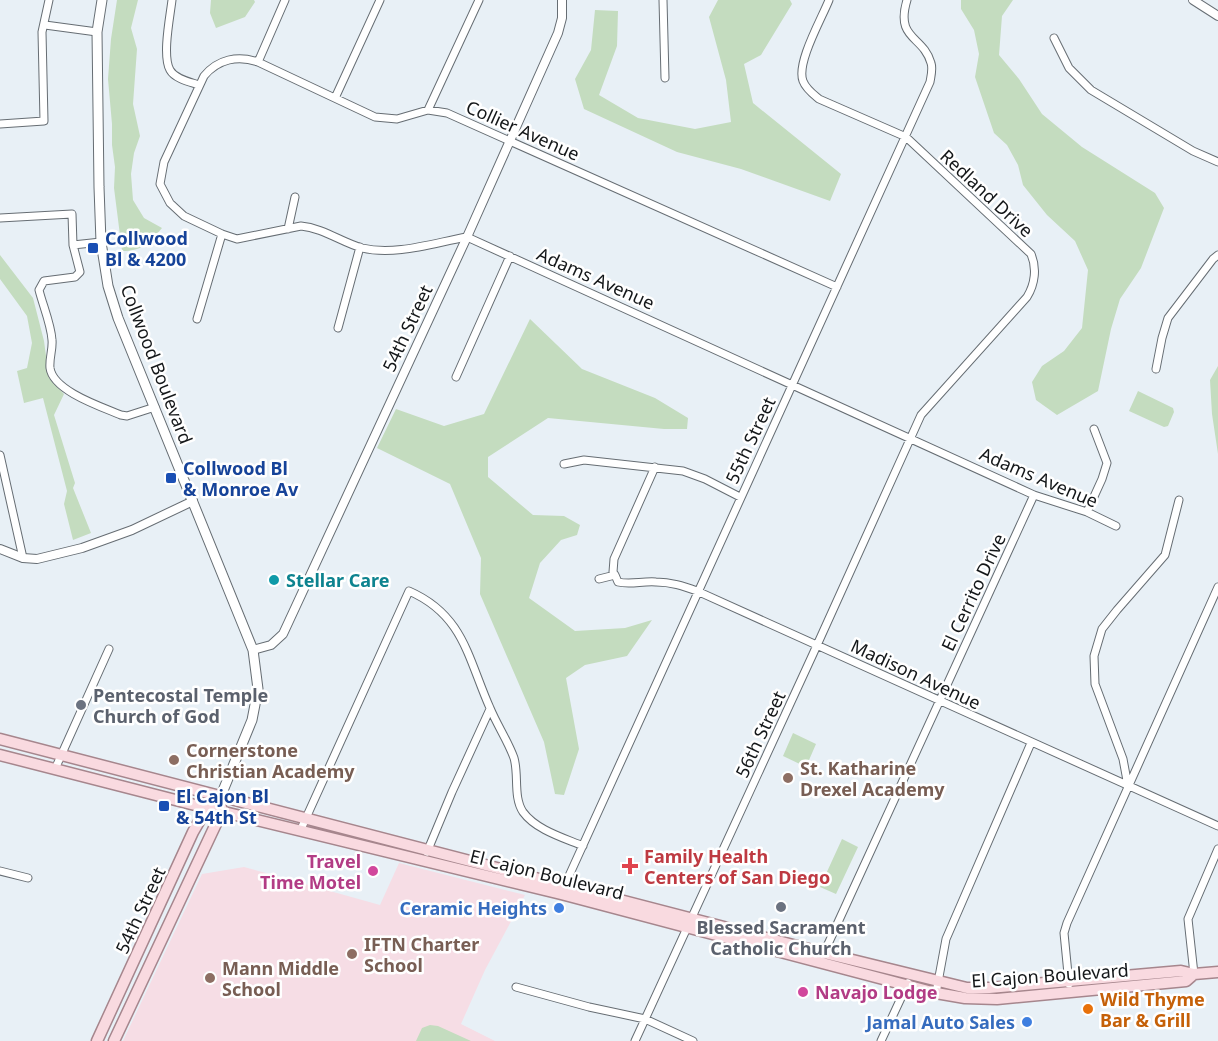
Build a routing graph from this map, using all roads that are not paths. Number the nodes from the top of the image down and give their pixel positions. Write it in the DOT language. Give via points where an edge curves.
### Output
graph roads {
  1 [pos="49,0"];
  2 [pos="102,0"];
  3 [pos="172,0"];
  4 [pos="285,0"];
  5 [pos="380,0"];
  6 [pos="479,0"];
  7 [pos="562,0"];
  8 [pos="663,0"];
  9 [pos="829,0"];
  10 [pos="907,0"];
  11 [pos="1193,0"];
  12 [pos="1218,16"];
  13 [pos="45,25"];
  14 [pos="97,32"];
  15 [pos="1054,38"];
  16 [pos="258,62"];
  17 [pos="665,78"];
  18 [pos="199,85"];
  19 [pos="335,98"];
  20 [pos="428,110"];
  21 [pos="0,124"];
  22 [pos="906,137"];
  23 [pos="510,141"];
  24 [pos="1218,162"];
  25 [pos="295,197"];
  26 [pos="0,218"];
  27 [pos="288,229"];
  28 [pos="222,234"];
  29 [pos="467,237"];
  30 [pos="101,242"];
  31 [pos="73,245"];
  32 [pos="360,247"];
  33 [pos="1218,255"];
  34 [pos="510,256"];
  35 [pos="837,287"];
  36 [pos="197,319"];
  37 [pos="338,328"];
  38 [pos="1156,369"];
  39 [pos="456,377"];
  40 [pos="792,384"];
  41 [pos="156,407"];
  42 [pos="1094,429"];
  43 [pos="910,438"];
  44 [pos="0,455"];
  45 [pos="564,464"];
  46 [pos="655,467"];
  47 [pos="1034,495"];
  48 [pos="740,497"];
  49 [pos="1179,500"];
  50 [pos="193,501"];
  51 [pos="1087,512"];
  52 [pos="1116,526"];
  53 [pos="0,549"];
  54 [pos="22,558"];
  55 [pos="615,575"];
  56 [pos="599,579"];
  57 [pos="1218,587"];
  58 [pos="697,591"];
  59 [pos="817,645"];
  60 [pos="109,649"];
  61 [pos="253,650"];
  62 [pos="939,702"];
  63 [pos="490,709"];
  64 [pos="0,740"];
  65 [pos="1031,742"];
  66 [pos="0,755"];
  67 [pos="61,756"];
  68 [pos="55,769"];
  69 [pos="1128,786"];
  70 [pos="220,798"];
  71 [pos="207,808"];
  72 [pos="222,811"];
  73 [pos="303,824"];
  74 [pos="1218,826"];
  75 [pos="583,846"];
  76 [pos="428,849"];
  77 [pos="1218,849"];
  78 [pos="423,860"];
  79 [pos="0,871"];
  80 [pos="28,878"];
  81 [pos="563,890"];
  82 [pos="690,923"];
  83 [pos="822,958"];
  84 [pos="1218,972"];
  85 [pos="1194,974"];
  86 [pos="909,980"];
  87 [pos="516,987"];
  88 [pos="937,987"];
  89 [pos="1070,987"];
  90 [pos="645,1019"];
  91 [pos="884,1040"];
  92 [pos="98,1041"];
  93 [pos="114,1041"];
  94 [pos="635,1041"];
  95 [pos="693,1041"];
  1 -- 13 [label="street"];
  2 -- 14 [label="main road, Collwood Boulevard"];
  3 -- 18 [label="street" via="167,57 170,70"];
  4 -- 16 [label="street"];
  5 -- 19 [label="street"];
  6 -- 20 [label="street"];
  7 -- 23 [label="street, 54th Street" via="558,33"];
  8 -- 17 [label="street"];
  9 -- 22 [label="street, Redland Drive" via="807,52 803,81 819,99"];
  10 -- 22 [label="street, 55th Street" via="904,24 932,64 930,82"];
  11 -- 12 [label="street"];
  13 -- 14 [label="street"];
  13 -- 21 [label="street" via="44,121"];
  14 -- 30 [label="main road, Collwood Boulevard"];
  15 -- 24 [label="street" via="1069,68 1091,90"];
  16 -- 18 [label="street" via="244,58 224,61 208,71"];
  16 -- 19 [label="street"];
  18 -- 28 [label="street" via="164,162 160,184 170,204 184,216"];
  19 -- 20 [label="street" via="375,117 397,119"];
  20 -- 23 [label="street, Collier Avenue" via="447,113"];
  22 -- 35 [label="street, 55th Street"];
  22 -- 43 [label="street, Redland Drive" via="1030,254 1035,269 1027,297 921,415"];
  23 -- 29 [label="street, 54th Street"];
  23 -- 35 [label="street, Collier Avenue"];
  25 -- 27 [label="street"];
  26 -- 31 [label="street" via="72,214"];
  27 -- 28 [label="street" via="237,238"];
  27 -- 32 [label="street" via="311,227"];
  28 -- 36 [label="street"];
  29 -- 32 [label="street" via="394,251"];
  29 -- 34 [label="street, Adams Avenue"];
  29 -- 61 [label="street, 54th Street" via="283,634 271,645"];
  30 -- 31 [label="street"];
  30 -- 41 [label="main road, Collwood Boulevard" via="118,318"];
  31 -- 41 [label="street" via="80,272 75,277 44,281 39,290 52,340 50,369 62,386 121,415"];
  32 -- 37 [label="street"];
  33 -- 38 [label="street" via="1168,318"];
  34 -- 39 [label="street"];
  34 -- 40 [label="street, Adams Avenue"];
  35 -- 40 [label="street, 55th Street"];
  40 -- 43 [label="street, Adams Avenue"];
  40 -- 48 [label="street, 55th Street"];
  41 -- 50 [label="main road, Collwood Boulevard"];
  42 -- 51 [label="street" via="1107,464"];
  43 -- 47 [label="street, Adams Avenue"];
  43 -- 59 [label="street, 56th Street"];
  44 -- 54 [label="street"];
  45 -- 46 [label="street" via="584,460"];
  46 -- 48 [label="street" via="683,471"];
  46 -- 55 [label="street" via="614,559"];
  47 -- 51 [label="street, Adams Avenue"];
  47 -- 62 [label="street, El Cerrito Drive"];
  48 -- 58 [label="street, 55th Street"];
  49 -- 69 [label="street" via="1165,555 1102,629 1094,656 1095,684 1123,759"];
  50 -- 54 [label="street" via="82,548 37,559"];
  50 -- 61 [label="main road, Collwood Boulevard"];
  51 -- 52 [label="street, Adams Avenue"];
  53 -- 54 [label="street"];
  55 -- 56 [label="street"];
  55 -- 58 [label="street, Madison Avenue" via="618,582 627,584 667,582"];
  57 -- 69 [label="street"];
  58 -- 59 [label="street, Madison Avenue"];
  58 -- 75 [label="street, 55th Street"];
  59 -- 62 [label="street, Madison Avenue"];
  59 -- 82 [label="street, 56th Street"];
  60 -- 67 [label="street"];
  61 -- 70 [label="main road, Collwood Boulevard" via="258,690 252,720"];
  62 -- 65 [label="street, Madison Avenue"];
  62 -- 83 [label="street, El Cerrito Drive"];
  63 -- 73 [label="street" via="450,619 425,598 409,591"];
  63 -- 75 [label="street" via="514,759 523,812 538,826"];
  63 -- 76 [label="street"];
  64 -- 67 [label="main road, El Cajon Boulevard"];
  65 -- 69 [label="street, Madison Avenue"];
  65 -- 88 [label="street" via="945,939"];
  66 -- 68 [label="main road, El Cajon Boulevard"];
  67 -- 68 [label="street"];
  67 -- 70 [label="main road, El Cajon Boulevard"];
  68 -- 71 [label="main road, El Cajon Boulevard"];
  69 -- 74 [label="street, Madison Avenue"];
  69 -- 89 [label="street" via="1064,933"];
  70 -- 71 [label="main road, 54th Street"];
  70 -- 72 [label="main road"];
  70 -- 73 [label="main road, El Cajon Boulevard"];
  71 -- 72 [label="main road, El Cajon Boulevard"];
  71 -- 92 [label="main road, 54th Street"];
  72 -- 73 [label="main road, El Cajon Boulevard"];
  72 -- 93 [label="main road, 54th Street"];
  73 -- 76 [label="main road, El Cajon Boulevard"];
  73 -- 78 [label="main road, El Cajon Boulevard"];
  75 -- 81 [label="street, 55th Street"];
  76 -- 78 [label="street"];
  76 -- 81 [label="main road, El Cajon Boulevard"];
  77 -- 85 [label="street" via="1188,919"];
  78 -- 81 [label="main road, El Cajon Boulevard"];
  79 -- 80 [label="street"];
  81 -- 82 [label="main road, El Cajon Boulevard"];
  82 -- 83 [label="main road, El Cajon Boulevard"];
  82 -- 90 [label="street, 56th Street"];
  83 -- 86 [label="main road, El Cajon Boulevard"];
  84 -- 85 [label="main road, El Cajon Boulevard"];
  85 -- 89 [label="main road, El Cajon Boulevard" via="1181,971"];
  86 -- 88 [label="main road, El Cajon Boulevard"];
  86 -- 91 [label="street"];
  87 -- 90 [label="street"];
  88 -- 89 [label="main road, El Cajon Boulevard"];
  90 -- 94 [label="street, 56th Street"];
  90 -- 95 [label="street"];
}
